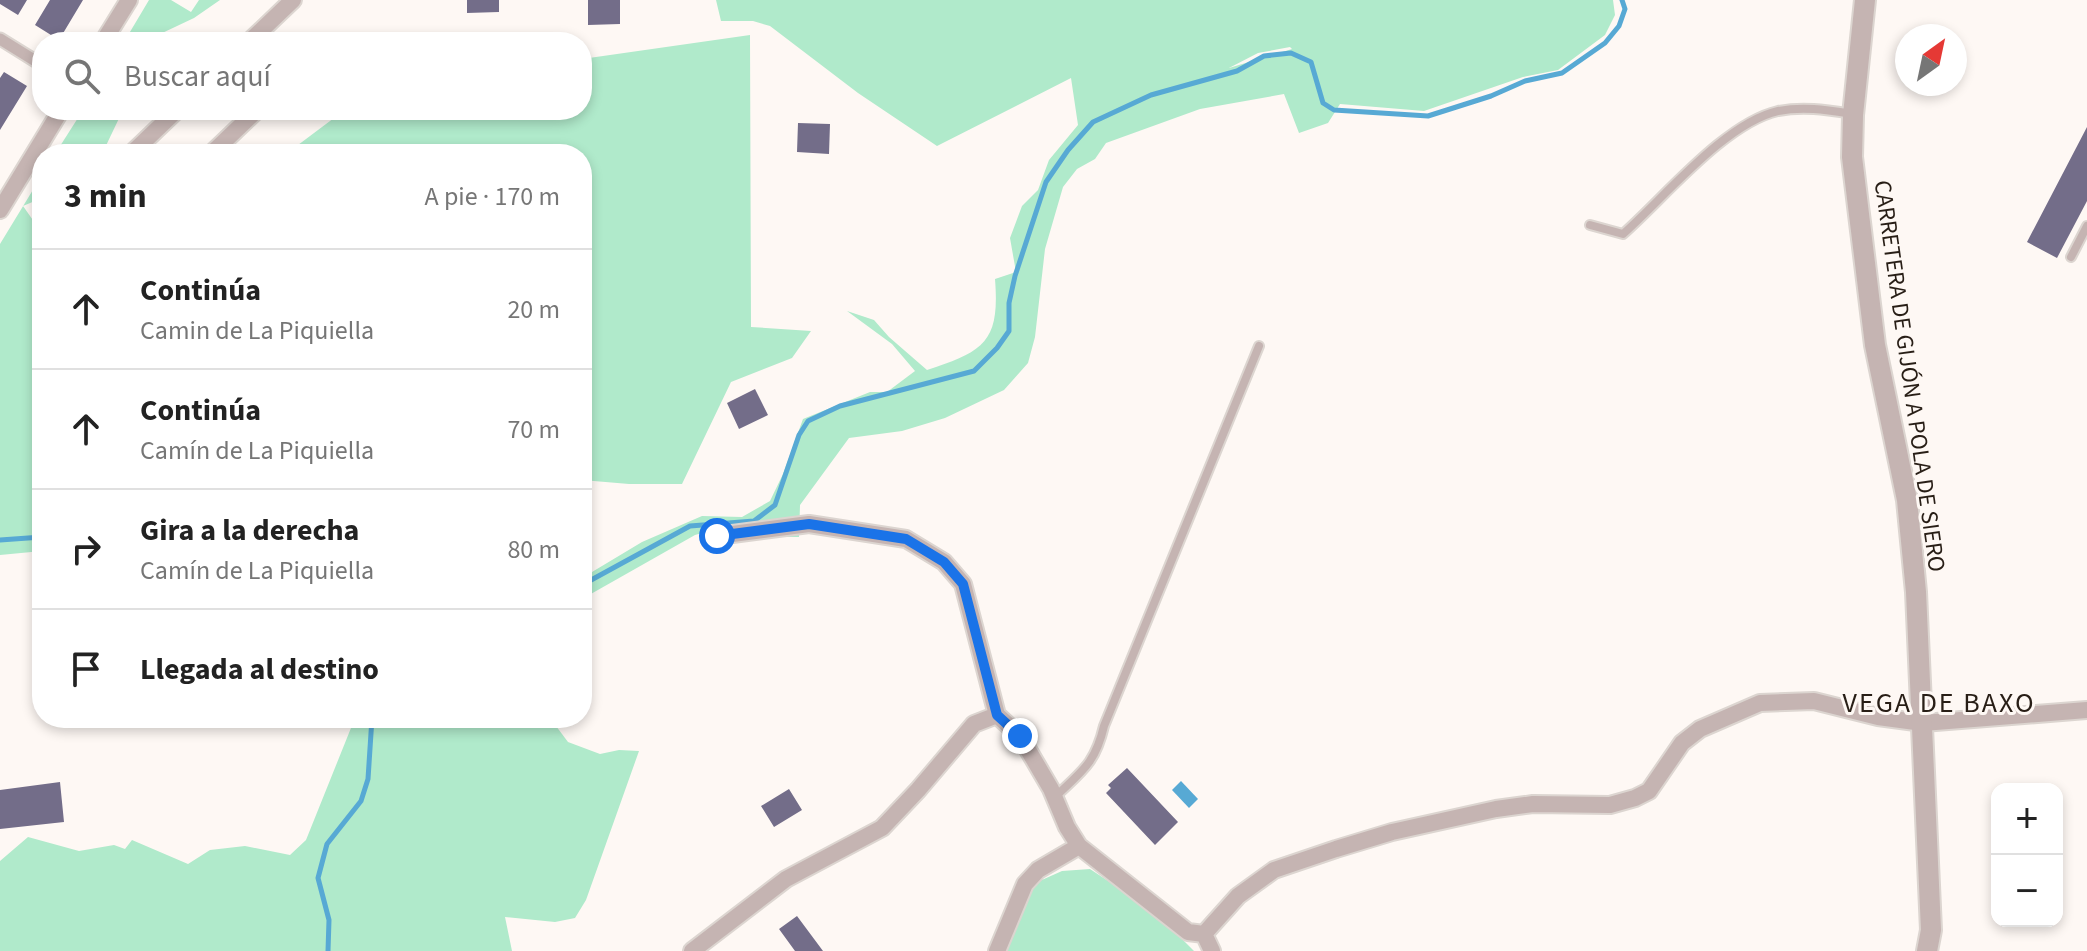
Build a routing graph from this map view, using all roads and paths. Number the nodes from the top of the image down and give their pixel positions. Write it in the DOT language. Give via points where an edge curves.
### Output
graph roads {
  1 [pos="129,0"];
  2 [pos="293,0"];
  3 [pos="1865,0"];
  4 [pos="109,32"];
  5 [pos="259,32"];
  6 [pos="0,39"];
  7 [pos="32,59"];
  8 [pos="1853,115"];
  9 [pos="55,120"];
  10 [pos="167,120"];
  11 [pos="247,120"];
  12 [pos="40,144"];
  13 [pos="141,144"];
  14 [pos="221,144"];
  15 [pos="32,158"];
  16 [pos="0,210"];
  17 [pos="1590,225"];
  18 [pos="2087,226"];
  19 [pos="2071,257"];
  20 [pos="1259,346"];
  21 [pos="717,536"];
  22 [pos="2087,710"];
  23 [pos="997,715"];
  24 [pos="1923,723"];
  25 [pos="1054,797"];
  26 [pos="1079,846"];
  27 [pos="1204,934"];
  28 [pos="692,951"];
  29 [pos="997,951"];
  30 [pos="1212,951"];
  31 [pos="1927,951"];
  1 -- 4 [label="street"];
  2 -- 5 [label="street"];
  3 -- 8 [label="street, CARRETERA DE GIJÓN A POLA DE SIERO"];
  6 -- 7 [label="street"];
  8 -- 17 [label="lane" via="1815,108 1776,112 1732,134 1623,234"];
  8 -- 24 [label="street, CARRETERA DE GIJÓN A POLA DE SIERO" via="1852,157 1873,330 1907,500"];
  9 -- 12 [label="street"];
  10 -- 13 [label="street"];
  11 -- 14 [label="street"];
  15 -- 16 [label="street"];
  18 -- 19 [label="lane"];
  20 -- 25 [label="lane" via="1098,749 1092,762"];
  21 -- 23 [label="street" via="809,524 906,539 944,562 963,584"];
  22 -- 24 [label="street"];
  23 -- 25 [label="street" via="1020,736"];
  23 -- 28 [label="street" via="974,724 882,828 786,879"];
  24 -- 27 [label="street" via="1814,701 1760,703 1700,729 1682,743 1649,791 1635,798 1610,805 1496,809 1336,849 1274,870 1238,896"];
  24 -- 31 [label="street, CARRETERA DE GIJÓN A POLA DE SIERO" via="1931,930"];
  25 -- 26 [label="street"];
  26 -- 27 [label="street" via="1188,932"];
  26 -- 29 [label="street" via="1025,884"];
  27 -- 30 [label="street"];
}
